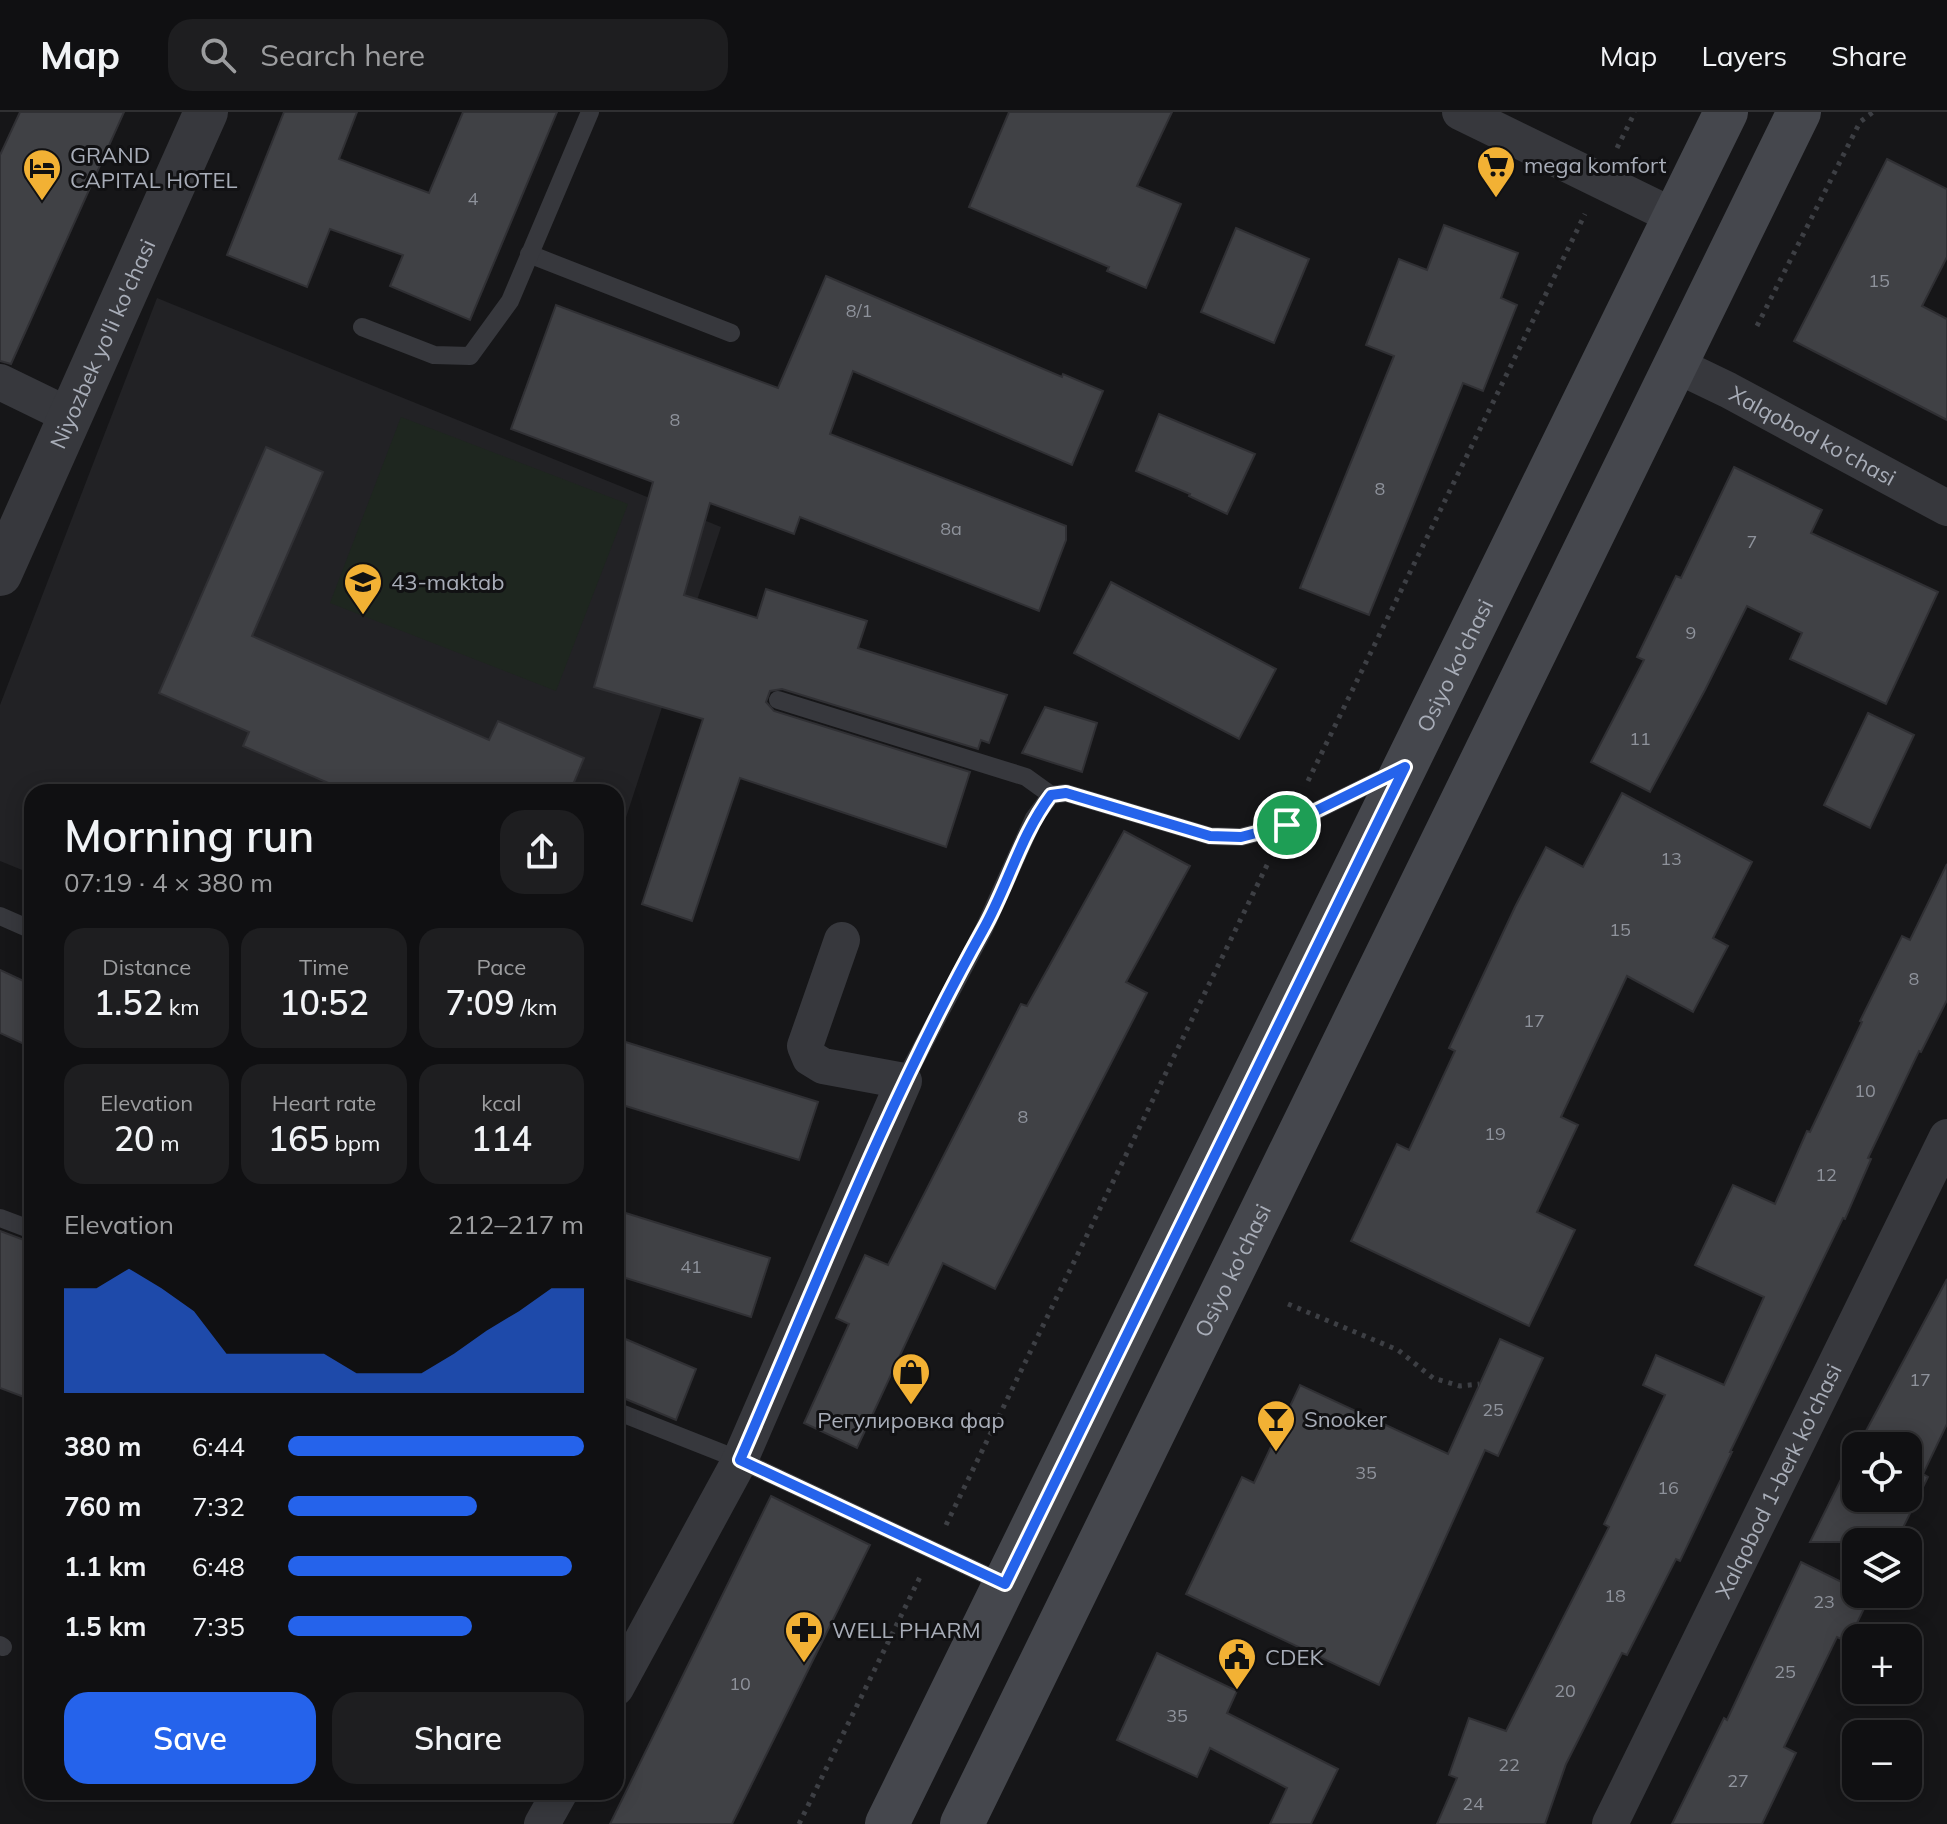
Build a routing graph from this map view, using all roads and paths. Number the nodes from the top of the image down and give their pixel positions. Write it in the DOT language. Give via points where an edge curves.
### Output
graph roads {
  1 [pos="206,112"];
  2 [pos="590,112"];
  3 [pos="1460,112"];
  4 [pos="1635,112"];
  5 [pos="1726,112"];
  6 [pos="1799,112"];
  7 [pos="1873,112"];
  8 [pos="1600,182"];
  9 [pos="1675,217"];
  10 [pos="529,254"];
  11 [pos="1757,326"];
  12 [pos="362,327"];
  13 [pos="731,333"];
  14 [pos="1676,365"];
  15 [pos="0,382"];
  16 [pos="70,416"];
  17 [pos="1947,508"];
  18 [pos="0,574"];
  19 [pos="778,700"];
  20 [pos="1405,767"];
  21 [pos="1051,795"];
  22 [pos="1287,825"];
  23 [pos="0,916"];
  24 [pos="24,926"];
  25 [pos="842,940"];
  26 [pos="904,1081"];
  27 [pos="1947,1137"];
  28 [pos="0,1218"];
  29 [pos="24,1227"];
  30 [pos="1288,1304"];
  31 [pos="1479,1384"];
  32 [pos="624,1414"];
  33 [pos="740,1460"];
  34 [pos="933,1552"];
  35 [pos="1005,1584"];
  36 [pos="624,1673"];
  37 [pos="556,1800"];
  38 [pos="542,1824"];
  39 [pos="799,1824"];
  40 [pos="887,1824"];
  41 [pos="962,1824"];
  42 [pos="1610,1824"];
  1 -- 16 [label="street, Niyozbek yo'li ko'chasi"];
  2 -- 10 [label="lane"];
  3 -- 8 [label="street"];
  4 -- 8 [label="path"];
  5 -- 9 [label="main road, Osiyo ko'chasi"];
  6 -- 14 [label="main road, Osiyo ko'chasi"];
  7 -- 11 [label="path" via="1860,122"];
  8 -- 9 [label="street"];
  8 -- 22 [label="path"];
  9 -- 20 [label="main road, Osiyo ko'chasi"];
  10 -- 12 [label="lane" via="510,301 470,356 434,355"];
  10 -- 13 [label="lane"];
  14 -- 17 [label="street, Xalqobod ko'chasi"];
  14 -- 41 [label="main road, Osiyo ko'chasi"];
  15 -- 16 [label="street"];
  16 -- 18 [label="street, Niyozbek yo'li ko'chasi"];
  19 -- 21 [label="lane" via="1026,777"];
  20 -- 22 [label="lane"];
  20 -- 35 [label="main road, Osiyo ko'chasi"];
  21 -- 22 [label="lane" via="1066,793 1210,836 1241,837"];
  21 -- 26 [label="lane" via="1034,818 984,929"];
  22 -- 34 [label="path"];
  23 -- 24 [label="lane"];
  25 -- 26 [label="street" via="805,1046 810,1058 823,1066"];
  26 -- 33 [label="street"];
  27 -- 42 [label="street, Xalqobod 1-berk ko'chasi"];
  28 -- 29 [label="lane"];
  30 -- 31 [label="path" via="1398,1350 1433,1378 1460,1386"];
  32 -- 33 [label="lane"];
  33 -- 34 [label="lane"];
  33 -- 36 [label="street"];
  34 -- 35 [label="lane"];
  34 -- 39 [label="path"];
  35 -- 40 [label="main road, Osiyo ko'chasi"];
  37 -- 38 [label="street"];
}
